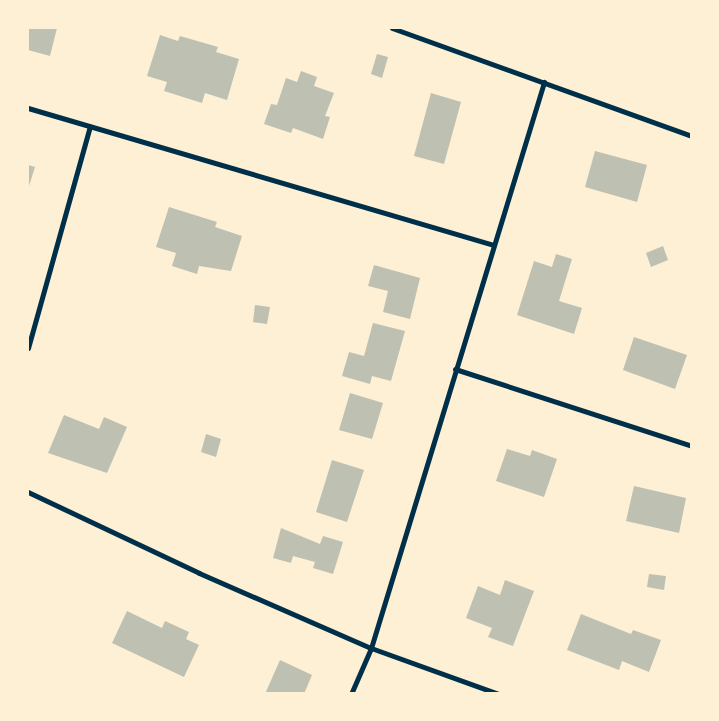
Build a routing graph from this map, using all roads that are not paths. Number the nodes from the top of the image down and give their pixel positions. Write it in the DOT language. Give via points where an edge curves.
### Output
graph roads {
  1 [pos="392,28"];
  2 [pos="544,82"];
  3 [pos="28,108"];
  4 [pos="90,126"];
  5 [pos="692,136"];
  6 [pos="493,246"];
  7 [pos="28,348"];
  8 [pos="455,369"];
  9 [pos="692,446"];
  10 [pos="28,492"];
  11 [pos="371,648"];
  12 [pos="351,694"];
  13 [pos="499,694"];
  1 -- 2 [label="street"];
  2 -- 5 [label="street"];
  2 -- 6 [label="street"];
  3 -- 4 [label="street"];
  4 -- 6 [label="street"];
  4 -- 7 [label="street"];
  6 -- 8 [label="street"];
  8 -- 9 [label="street"];
  8 -- 11 [label="street"];
  10 -- 11 [label="street" via="199,573"];
  11 -- 12 [label="street"];
  11 -- 13 [label="street"];
}
